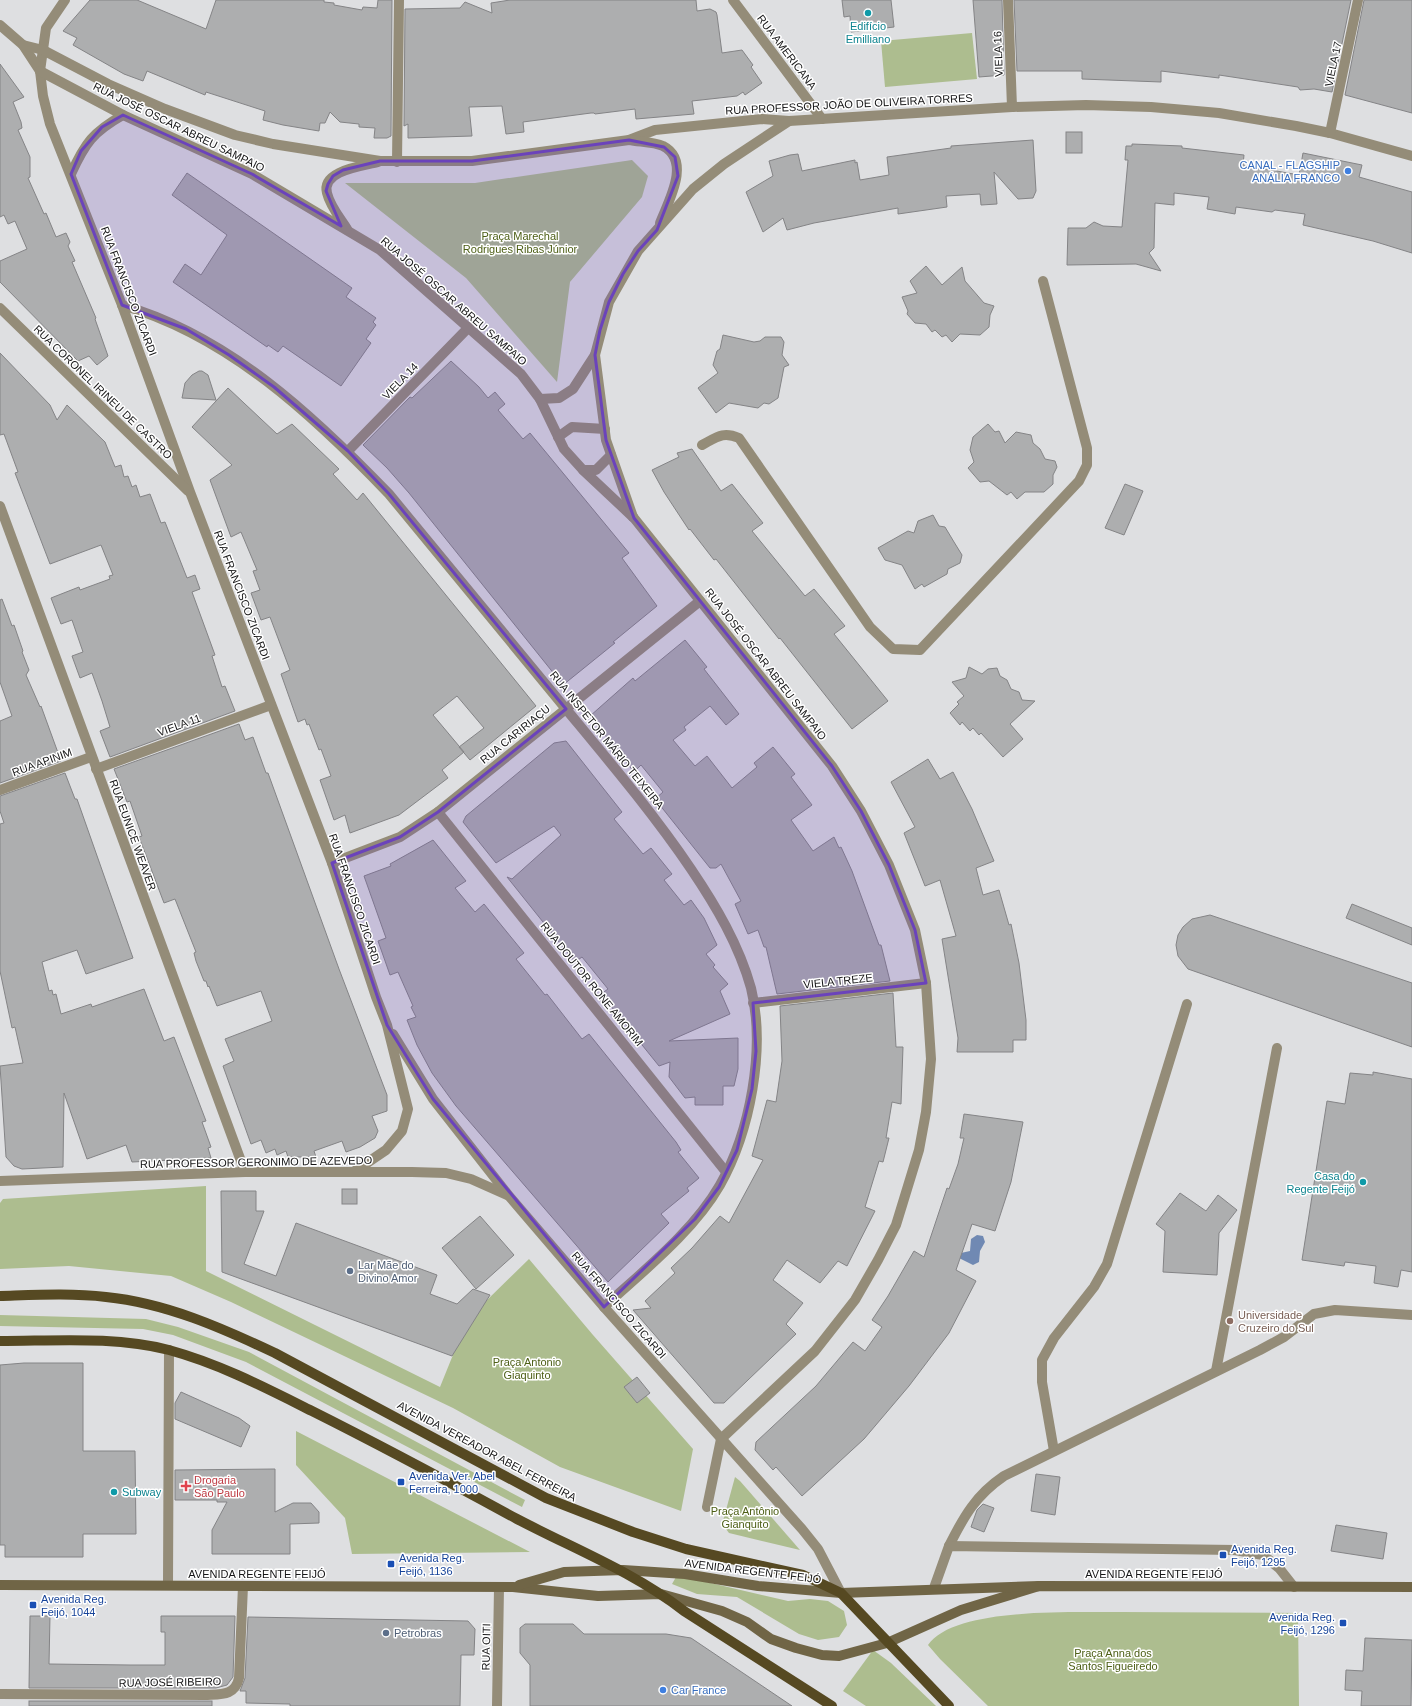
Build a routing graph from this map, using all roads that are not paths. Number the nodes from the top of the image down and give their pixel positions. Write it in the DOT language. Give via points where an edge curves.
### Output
graph roads {
  1 [pos="65,0"];
  2 [pos="398,0"];
  3 [pos="733,0"];
  4 [pos="1008,0"];
  5 [pos="1358,0"];
  6 [pos="0,25"];
  7 [pos="23,45"];
  8 [pos="42,50"];
  9 [pos="40,71"];
  10 [pos="1012,107"];
  11 [pos="123,115"];
  12 [pos="822,119"];
  13 [pos="789,121"];
  14 [pos="1330,132"];
  15 [pos="629,140"];
  16 [pos="1412,156"];
  17 [pos="380,161"];
  18 [pos="397,162"];
  19 [pos="71,174"];
  20 [pos="348,230"];
  21 [pos="657,230"];
  22 [pos="1043,281"];
  23 [pos="122,305"];
  24 [pos="0,308"];
  25 [pos="469,328"];
  26 [pos="595,355"];
  27 [pos="540,399"];
  28 [pos="605,429"];
  29 [pos="558,437"];
  30 [pos="702,445"];
  31 [pos="348,451"];
  32 [pos="611,455"];
  33 [pos="583,470"];
  34 [pos="190,492"];
  35 [pos="0,506"];
  36 [pos="634,518"];
  37 [pos="700,600"];
  38 [pos="271,705"];
  39 [pos="566,709"];
  40 [pos="91,757"];
  41 [pos="96,769"];
  42 [pos="0,790"];
  43 [pos="438,812"];
  44 [pos="332,863"];
  45 [pos="926,983"];
  46 [pos="753,1003"];
  47 [pos="1187,1004"];
  48 [pos="387,1025"];
  49 [pos="1277,1048"];
  50 [pos="355,1171"];
  51 [pos="245,1172"];
  52 [pos="726,1172"];
  53 [pos="0,1181"];
  54 [pos="509,1196"];
  55 [pos="0,1296"];
  56 [pos="604,1307"];
  57 [pos="1412,1315"];
  58 [pos="0,1341"];
  59 [pos="168,1350"];
  60 [pos="1216,1371"];
  61 [pos="721,1439"];
  62 [pos="1054,1451"];
  63 [pos="707,1507"];
  64 [pos="949,1546"];
  65 [pos="623,1570"];
  66 [pos="0,1585"];
  67 [pos="168,1585"];
  68 [pos="243,1586"];
  69 [pos="1039,1586"];
  70 [pos="513,1587"];
  71 [pos="1294,1587"];
  72 [pos="499,1588"];
  73 [pos="934,1588"];
  74 [pos="1412,1588"];
  75 [pos="840,1592"];
  76 [pos="661,1594"];
  77 [pos="887,1643"];
  78 [pos="0,1694"];
  79 [pos="497,1706"];
  80 [pos="832,1706"];
  81 [pos="949,1706"];
  1 -- 8 [label="street" via="46,28"];
  2 -- 18 [label="street"];
  3 -- 12 [label="street, RUA AMERICANA"];
  4 -- 10 [label="street, VIELA 16"];
  5 -- 14 [label="street, VIELA 17"];
  6 -- 7 [label="street"];
  7 -- 8 [label="street, RUA PROFESSOR JOÃO DE OLIVEIRA TORRES"];
  7 -- 9 [label="street"];
  8 -- 9 [label="street"];
  8 -- 17 [label="street, RUA PROFESSOR JOÃO DE OLIVEIRA TORRES" via="108,84 235,135 273,144"];
  9 -- 11 [label="street, RUA JOSÉ OSCAR ABREU SAMPAIO"];
  9 -- 19 [label="street, RUA FRANCISCO ZICARDI" via="50,124"];
  10 -- 12 [label="street, RUA PROFESSOR JOÃO DE OLIVEIRA TORRES"];
  10 -- 14 [label="street, RUA PROFESSOR JOÃO DE OLIVEIRA TORRES" via="1151,107 1219,113"];
  11 -- 19 [label="street" via="102,127 89,140"];
  11 -- 20 [label="street, RUA JOSÉ OSCAR ABREU SAMPAIO" via="252,174"];
  12 -- 13 [label="street, RUA PROFESSOR JOÃO DE OLIVEIRA TORRES"];
  13 -- 15 [label="street, RUA PROFESSOR JOÃO DE OLIVEIRA TORRES" via="762,119 655,130"];
  13 -- 21 [label="street" via="693,189"];
  14 -- 16 [label="street, RUA PROFESSOR JOÃO DE OLIVEIRA TORRES"];
  15 -- 18 [label="street, RUA PROFESSOR JOÃO DE OLIVEIRA TORRES" via="472,161"];
  15 -- 21 [label="street" via="664,147 675,157 678,176"];
  17 -- 18 [label="street, RUA PROFESSOR JOÃO DE OLIVEIRA TORRES"];
  17 -- 20 [label="street" via="343,170 333,176 328,184 326,191"];
  19 -- 23 [label="street, RUA FRANCISCO ZICARDI"];
  20 -- 25 [label="street, RUA JOSÉ OSCAR ABREU SAMPAIO" via="380,250"];
  21 -- 26 [label="street" via="638,251 609,302"];
  22 -- 30 [label="street" via="1087,448 1087,466 1079,481 920,650 893,649 870,627 739,438 729,434 720,435"];
  23 -- 31 [label="street, RUA INSPETOR MÁRIO TEIXEIRA" via="186,329 229,355 274,387"];
  23 -- 34 [label="street, RUA FRANCISCO ZICARDI"];
  24 -- 34 [label="street, RUA CORONEL IRINEU DE CASTRO"];
  25 -- 27 [label="street, RUA JOSÉ OSCAR ABREU SAMPAIO" via="521,374"];
  25 -- 31 [label="street, VIELA 14"];
  26 -- 27 [label="street" via="573,389 559,398"];
  26 -- 28 [label="street"];
  27 -- 29 [label="street, RUA JOSÉ OSCAR ABREU SAMPAIO"];
  28 -- 29 [label="street" via="572,427"];
  28 -- 32 [label="street"];
  29 -- 33 [label="street, RUA JOSÉ OSCAR ABREU SAMPAIO" via="564,449"];
  31 -- 39 [label="street, RUA INSPETOR MÁRIO TEIXEIRA" via="389,494"];
  32 -- 33 [label="street" via="596,470"];
  32 -- 36 [label="street"];
  33 -- 36 [label="street, RUA JOSÉ OSCAR ABREU SAMPAIO"];
  34 -- 38 [label="street, RUA FRANCISCO ZICARDI"];
  35 -- 40 [label="street, RUA EUNICE WEAVER"];
  36 -- 37 [label="street, RUA JOSÉ OSCAR ABREU SAMPAIO"];
  37 -- 39 [label="street, RUA CARIRIAÇU"];
  37 -- 45 [label="street, RUA JOSÉ OSCAR ABREU SAMPAIO" via="832,766 861,811 889,865 915,930"];
  38 -- 41 [label="street, VIELA 11"];
  38 -- 44 [label="street, RUA FRANCISCO ZICARDI"];
  39 -- 43 [label="street, RUA CARIRIAÇU"];
  39 -- 46 [label="street, RUA INSPETOR MÁRIO TEIXEIRA" via="654,817 711,900 729,932 751,989"];
  40 -- 41 [label="street, RUA EUNICE WEAVER"];
  40 -- 42 [label="street, RUA APINIM"];
  41 -- 51 [label="street, RUA EUNICE WEAVER"];
  43 -- 44 [label="street, RUA CARIRIAÇU" via="400,837"];
  43 -- 52 [label="street, RUA DOUTOR RONE AMORIM"];
  44 -- 48 [label="street, RUA FRANCISCO ZICARDI"];
  45 -- 46 [label="street, VIELA TREZE"];
  45 -- 61 [label="street, RUA JOSÉ OSCAR ABREU SAMPAIO" via="930,1059 926,1112 919,1150 896,1224 855,1300 815,1351"];
  46 -- 52 [label="street, RUA INSPETOR MÁRIO TEIXEIRA" via="756,1018 756,1051 752,1089 737,1150"];
  47 -- 62 [label="street" via="1107,1264 1094,1287 1054,1338 1042,1360 1042,1382"];
  48 -- 50 [label="street, RUA FRANCISCO ZICARDI" via="408,1109 402,1131 386,1150"];
  48 -- 54 [label="street, RUA FRANCISCO ZICARDI" via="433,1099"];
  49 -- 60 [label="street"];
  50 -- 51 [label="street, RUA PROFESSOR GERONIMO DE AZEVEDO"];
  50 -- 54 [label="street, RUA PROFESSOR GERONIMO DE AZEVEDO" via="446,1173 470,1179"];
  51 -- 53 [label="street, RUA PROFESSOR GERONIMO DE AZEVEDO"];
  52 -- 56 [label="street, RUA INSPETOR MÁRIO TEIXEIRA" via="719,1187 695,1219"];
  54 -- 56 [label="street, RUA FRANCISCO ZICARDI"];
  55 -- 75 [label="main road, AVENIDA VEREADOR ABEL FERREIRA" via="106,1297 164,1308 241,1336 275,1352 570,1509 686,1549 803,1574"];
  56 -- 61 [label="street, RUA FRANCISCO ZICARDI"];
  57 -- 60 [label="street" via="1335,1310 1314,1314 1284,1337"];
  58 -- 59 [label="main road" via="112,1342"];
  59 -- 65 [label="main road" via="233,1371 398,1454 533,1527"];
  59 -- 67 [label="street"];
  60 -- 62 [label="street"];
  61 -- 63 [label="street"];
  61 -- 75 [label="street, RUA FRANCISCO ZICARDI" via="818,1550"];
  62 -- 64 [label="street" via="989,1486 976,1499"];
  64 -- 71 [label="street" via="1235,1550 1263,1555 1279,1568"];
  64 -- 73 [label="street"];
  65 -- 70 [label="main road, AVENIDA REGENTE FEIJÓ" via="564,1572"];
  65 -- 75 [label="main road, AVENIDA REGENTE FEIJÓ" via="685,1574 758,1586"];
  65 -- 76 [label="main road"];
  66 -- 67 [label="main road, AVENIDA REGENTE FEIJÓ"];
  67 -- 68 [label="main road, AVENIDA REGENTE FEIJÓ"];
  68 -- 72 [label="main road, AVENIDA REGENTE FEIJÓ"];
  68 -- 78 [label="street, RUA JOSÉ RIBEIRO" via="239,1678 235,1688 230,1692 205,1695"];
  69 -- 71 [label="main road, AVENIDA REGENTE FEIJÓ"];
  69 -- 73 [label="main road, AVENIDA REGENTE FEIJÓ"];
  69 -- 77 [label="main road, AVENIDA REGENTE FEIJÓ" via="960,1610"];
  70 -- 72 [label="main road, AVENIDA REGENTE FEIJÓ"];
  70 -- 76 [label="main road, AVENIDA REGENTE FEIJÓ" via="598,1596"];
  71 -- 74 [label="main road, AVENIDA REGENTE FEIJÓ"];
  72 -- 79 [label="street, RUA OITI"];
  73 -- 75 [label="main road, AVENIDA REGENTE FEIJÓ"];
  75 -- 77 [label="main road, AVENIDA VEREADOR ABEL FERREIRA"];
  76 -- 77 [label="main road, AVENIDA REGENTE FEIJÓ" via="722,1611 748,1622 771,1639 811,1652 839,1656"];
  76 -- 80 [label="main road"];
  77 -- 81 [label="main road, AVENIDA VEREADOR ABEL FERREIRA"];
}
